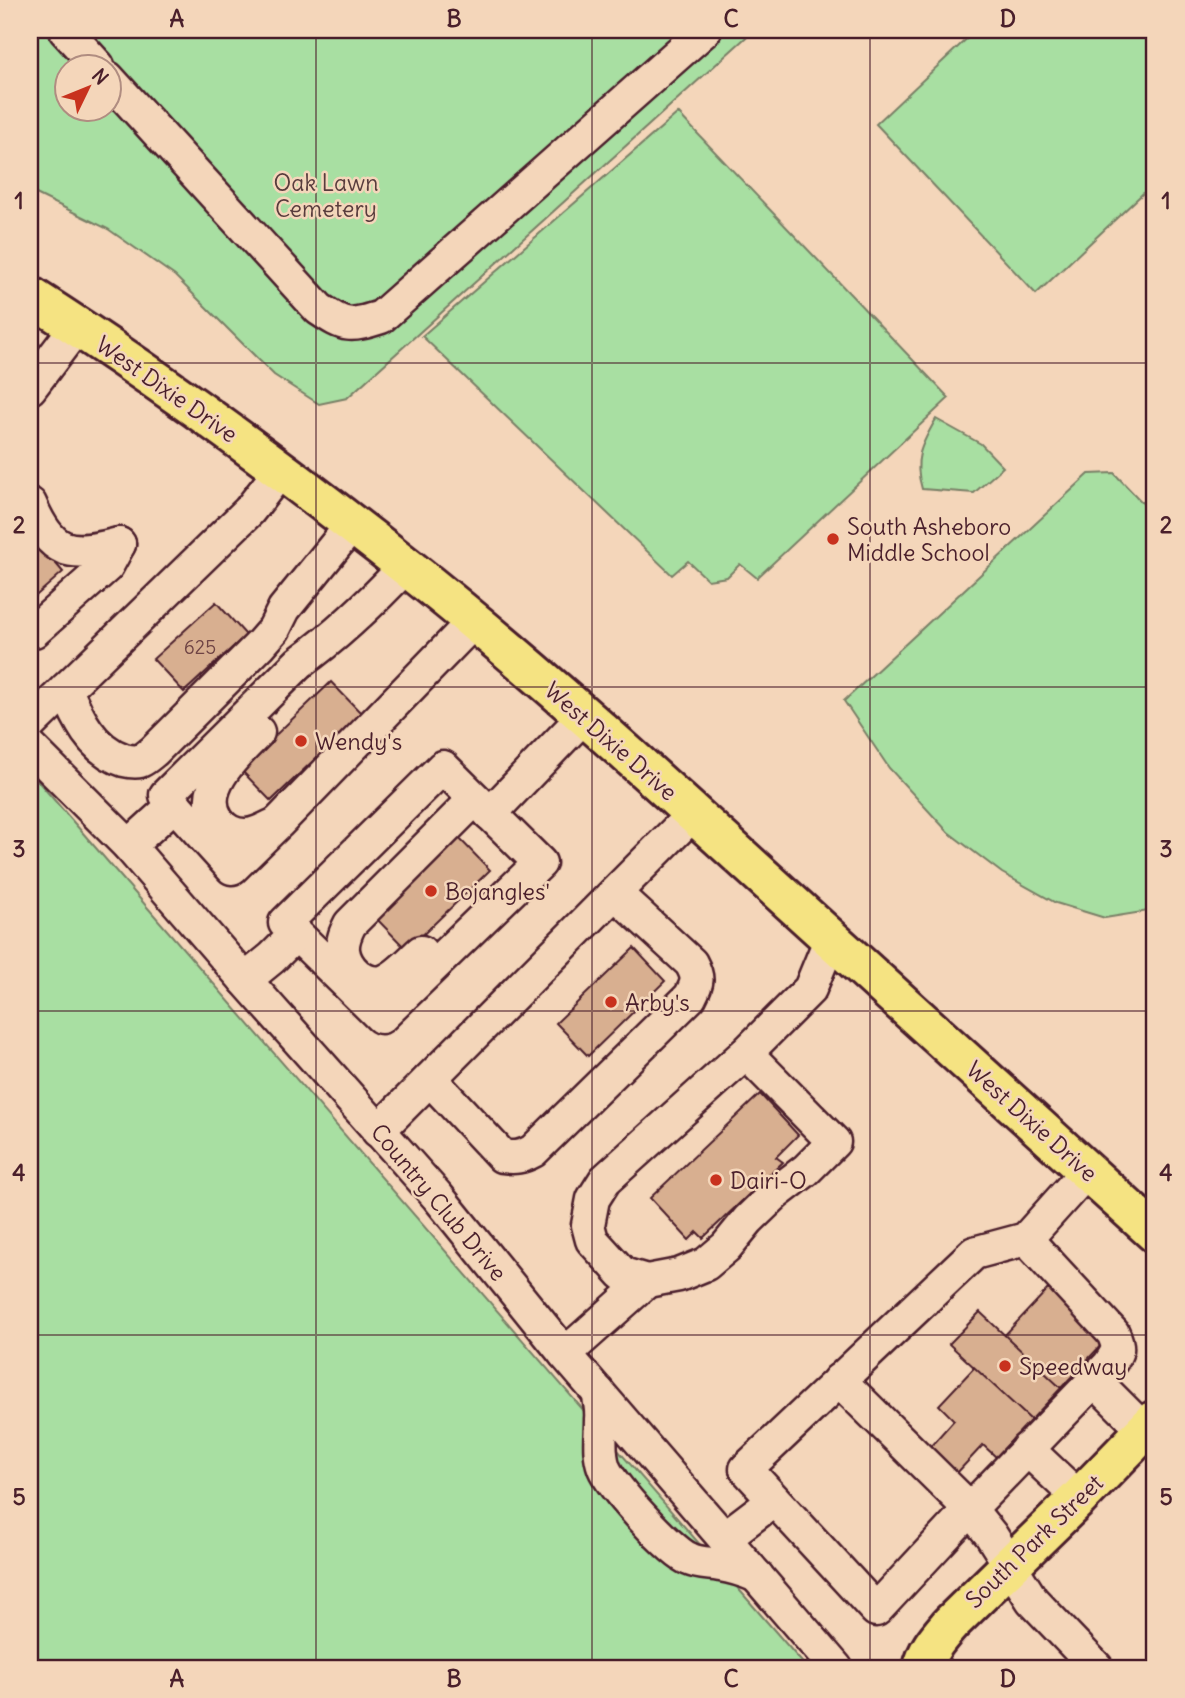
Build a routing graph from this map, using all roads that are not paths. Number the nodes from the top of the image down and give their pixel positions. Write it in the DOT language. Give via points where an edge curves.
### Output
graph roads {
  1 [pos="65,30"];
  2 [pos="705,30"];
  3 [pos="85,52"];
  4 [pos="122,93"];
  5 [pos="30,296"];
  6 [pos="77,326"];
  7 [pos="30,388"];
  8 [pos="281,470"];
  9 [pos="30,504"];
  10 [pos="352,525"];
  11 [pos="406,566"];
  12 [pos="473,622"];
  13 [pos="30,631"];
  14 [pos="326,643"];
  15 [pos="66,689"];
  16 [pos="584,716"];
  17 [pos="30,724"];
  18 [pos="30,747"];
  19 [pos="175,804"];
  20 [pos="482,806"];
  21 [pos="693,814"];
  22 [pos="278,823"];
  23 [pos="129,846"];
  24 [pos="525,848"];
  25 [pos="615,892"];
  26 [pos="296,934"];
  27 [pos="831,938"];
  28 [pos="245,980"];
  29 [pos="746,1053"];
  30 [pos="430,1079"];
  31 [pos="379,1130"];
  32 [pos="1087,1171"];
  33 [pos="1155,1233"];
  34 [pos="1026,1239"];
  35 [pos="647,1281"];
  36 [pos="565,1354"];
  37 [pos="839,1380"];
  38 [pos="1094,1380"];
  39 [pos="598,1392"];
  40 [pos="1150,1425"];
  41 [pos="1027,1449"];
  42 [pos="1079,1498"];
  43 [pos="774,1500"];
  44 [pos="970,1509"];
  45 [pos="724,1538"];
  46 [pos="1011,1564"];
  47 [pos="757,1576"];
  48 [pos="836,1668"];
  49 [pos="923,1668"];
  50 [pos="1097,1668"];
  1 -- 3 [label="street"];
  2 -- 4 [label="street" via="381,317 356,324 338,322 318,309"];
  5 -- 6 [label="main road, West Dixie Drive"];
  6 -- 7 [label="street"];
  6 -- 8 [label="main road, West Dixie Drive"];
  8 -- 10 [label="main road, West Dixie Drive"];
  8 -- 15 [label="street" via="249,511"];
  9 -- 13 [label="street" via="40,527 56,545 74,551 119,544 107,566"];
  10 -- 11 [label="main road, West Dixie Drive"];
  10 -- 15 [label="street" via="260,645 140,761 110,755 77,716"];
  11 -- 12 [label="main road, West Dixie Drive"];
  11 -- 14 [label="street"];
  12 -- 16 [label="main road, West Dixie Drive"];
  12 -- 22 [label="street"];
  14 -- 19 [label="street" via="300,662 166,795"];
  14 -- 22 [label="street" via="316,670 221,773 210,803 221,826 232,833 256,834"];
  15 -- 17 [label="street"];
  16 -- 20 [label="street"];
  16 -- 21 [label="main road, West Dixie Drive"];
  18 -- 23 [label="street, Country Club Drive"];
  19 -- 22 [label="street" via="232,868"];
  19 -- 23 [label="street"];
  20 -- 24 [label="street"];
  20 -- 24 [label="street" via="350,924 343,950 347,964 358,976 383,982 402,970"];
  20 -- 26 [label="street" via="443,767 285,923"];
  21 -- 25 [label="street"];
  21 -- 27 [label="main road, West Dixie Drive"];
  23 -- 28 [label="street, Country Club Drive"];
  24 -- 26 [label="street" via="540,863 381,1017"];
  25 -- 30 [label="street"];
  25 -- 30 [label="street" via="691,963 698,975 690,997 523,1156 502,1156"];
  26 -- 28 [label="street"];
  27 -- 29 [label="street" via="810,989"];
  27 -- 32 [label="main road, West Dixie Drive"];
  28 -- 31 [label="street, Country Club Drive"];
  29 -- 35 [label="street" via="605,1180 593,1199 588,1225 592,1240 623,1274"];
  29 -- 35 [label="street" via="834,1142 706,1264"];
  30 -- 31 [label="street"];
  31 -- 36 [label="street, Country Club Drive"];
  32 -- 33 [label="main road, West Dixie Drive"];
  32 -- 34 [label="street"];
  34 -- 37 [label="street" via="974,1253"];
  34 -- 38 [label="street" via="1117,1341 1117,1354"];
  35 -- 36 [label="street"];
  36 -- 39 [label="street, Country Club Drive"];
  37 -- 43 [label="street" via="746,1469"];
  37 -- 44 [label="street"];
  38 -- 40 [label="street"];
  38 -- 41 [label="street"];
  39 -- 45 [label="street, Country Club Drive"];
  39 -- 47 [label="street" via="602,1458 618,1488 685,1558"];
  40 -- 42 [label="main road, South Park Street"];
  41 -- 42 [label="street"];
  41 -- 44 [label="street"];
  42 -- 46 [label="main road, South Park Street"];
  43 -- 44 [label="street" via="876,1610"];
  43 -- 45 [label="street"];
  44 -- 46 [label="street"];
  45 -- 47 [label="street, Country Club Drive"];
  46 -- 49 [label="main road, South Park Street" via="950,1623"];
  46 -- 50 [label="street" via="1032,1600"];
  47 -- 48 [label="street, Country Club Drive"];
}
